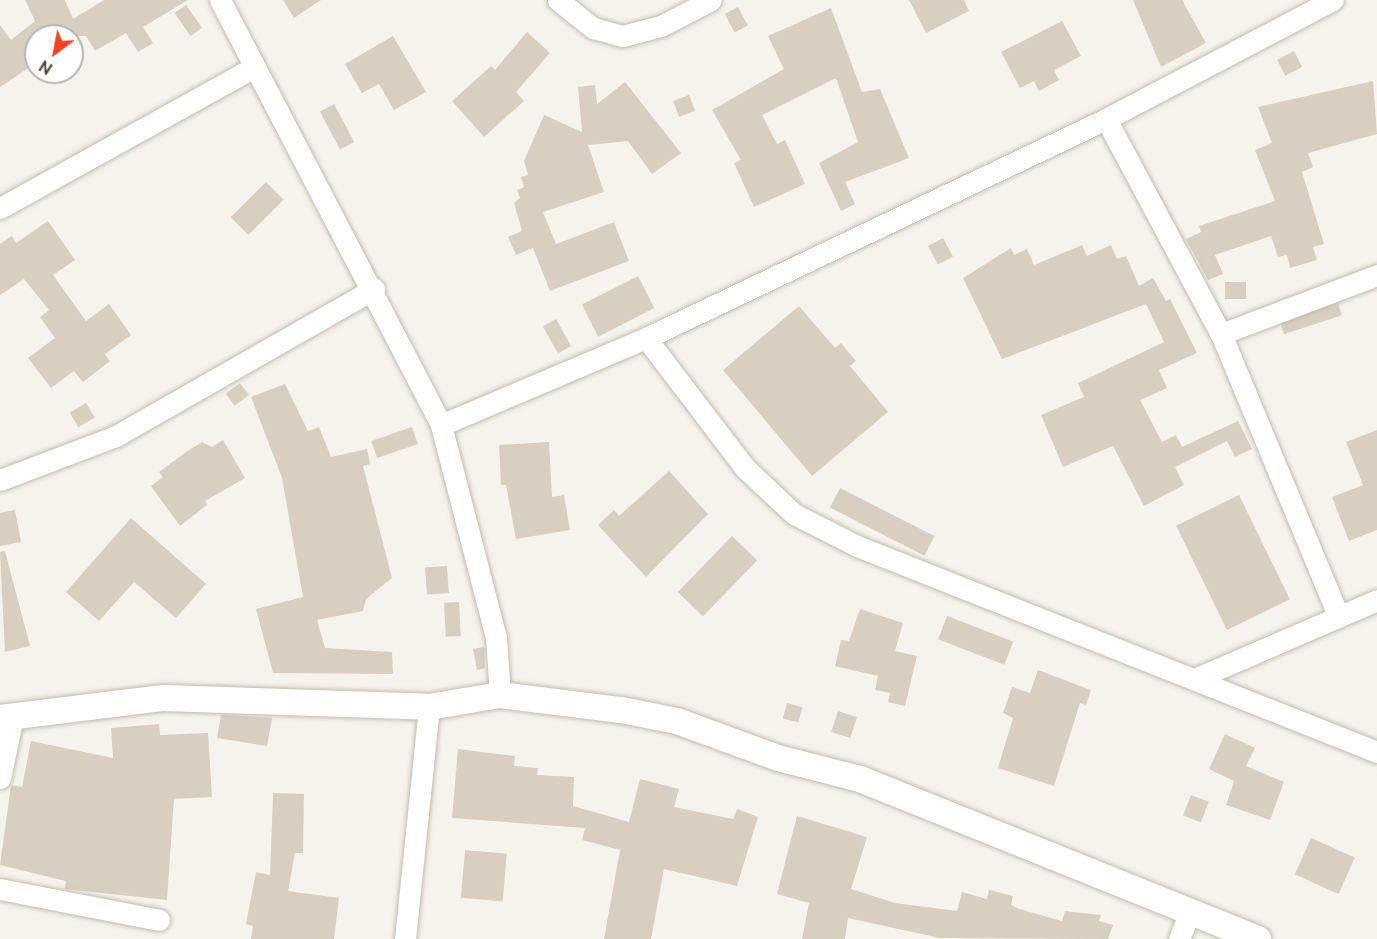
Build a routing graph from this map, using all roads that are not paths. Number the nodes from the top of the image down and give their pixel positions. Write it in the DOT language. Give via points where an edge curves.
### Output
graph roads {
  1 [pos="220,0"];
  2 [pos="558,0"];
  3 [pos="711,0"];
  4 [pos="1333,0"];
  5 [pos="254,68"];
  6 [pos="1106,119"];
  7 [pos="3,200"];
  8 [pos="1377,275"];
  9 [pos="374,290"];
  10 [pos="1221,334"];
  11 [pos="646,338"];
  12 [pos="441,425"];
  13 [pos="0,480"];
  14 [pos="1377,600"];
  15 [pos="1338,615"];
  16 [pos="1197,678"];
  17 [pos="500,695"];
  18 [pos="429,707"];
  19 [pos="7,718"];
  20 [pos="1377,752"];
  21 [pos="0,778"];
  22 [pos="0,889"];
  23 [pos="1189,914"];
  24 [pos="159,921"];
  25 [pos="405,939"];
  26 [pos="1179,939"];
  27 [pos="1258,939"];
  1 -- 5 [label="street"];
  2 -- 3 [label="street" via="593,28 622,36 661,26"];
  4 -- 6 [label="street"];
  5 -- 7 [label="street"];
  5 -- 9 [label="street"];
  6 -- 10 [label="street"];
  6 -- 11 [label="street"];
  8 -- 10 [label="street"];
  9 -- 12 [label="street"];
  9 -- 13 [label="street" via="116,436"];
  10 -- 15 [label="street"];
  11 -- 12 [label="street"];
  11 -- 16 [label="street" via="745,468 794,514 857,546"];
  12 -- 17 [label="street" via="496,637"];
  14 -- 15 [label="street"];
  15 -- 16 [label="street"];
  16 -- 20 [label="street"];
  17 -- 18 [label="street"];
  17 -- 23 [label="street" via="677,721 778,758 860,779"];
  18 -- 19 [label="street" via="164,698"];
  18 -- 25 [label="street"];
  19 -- 21 [label="street"];
  22 -- 24 [label="street"];
  23 -- 26 [label="street"];
  23 -- 27 [label="street"];
}
